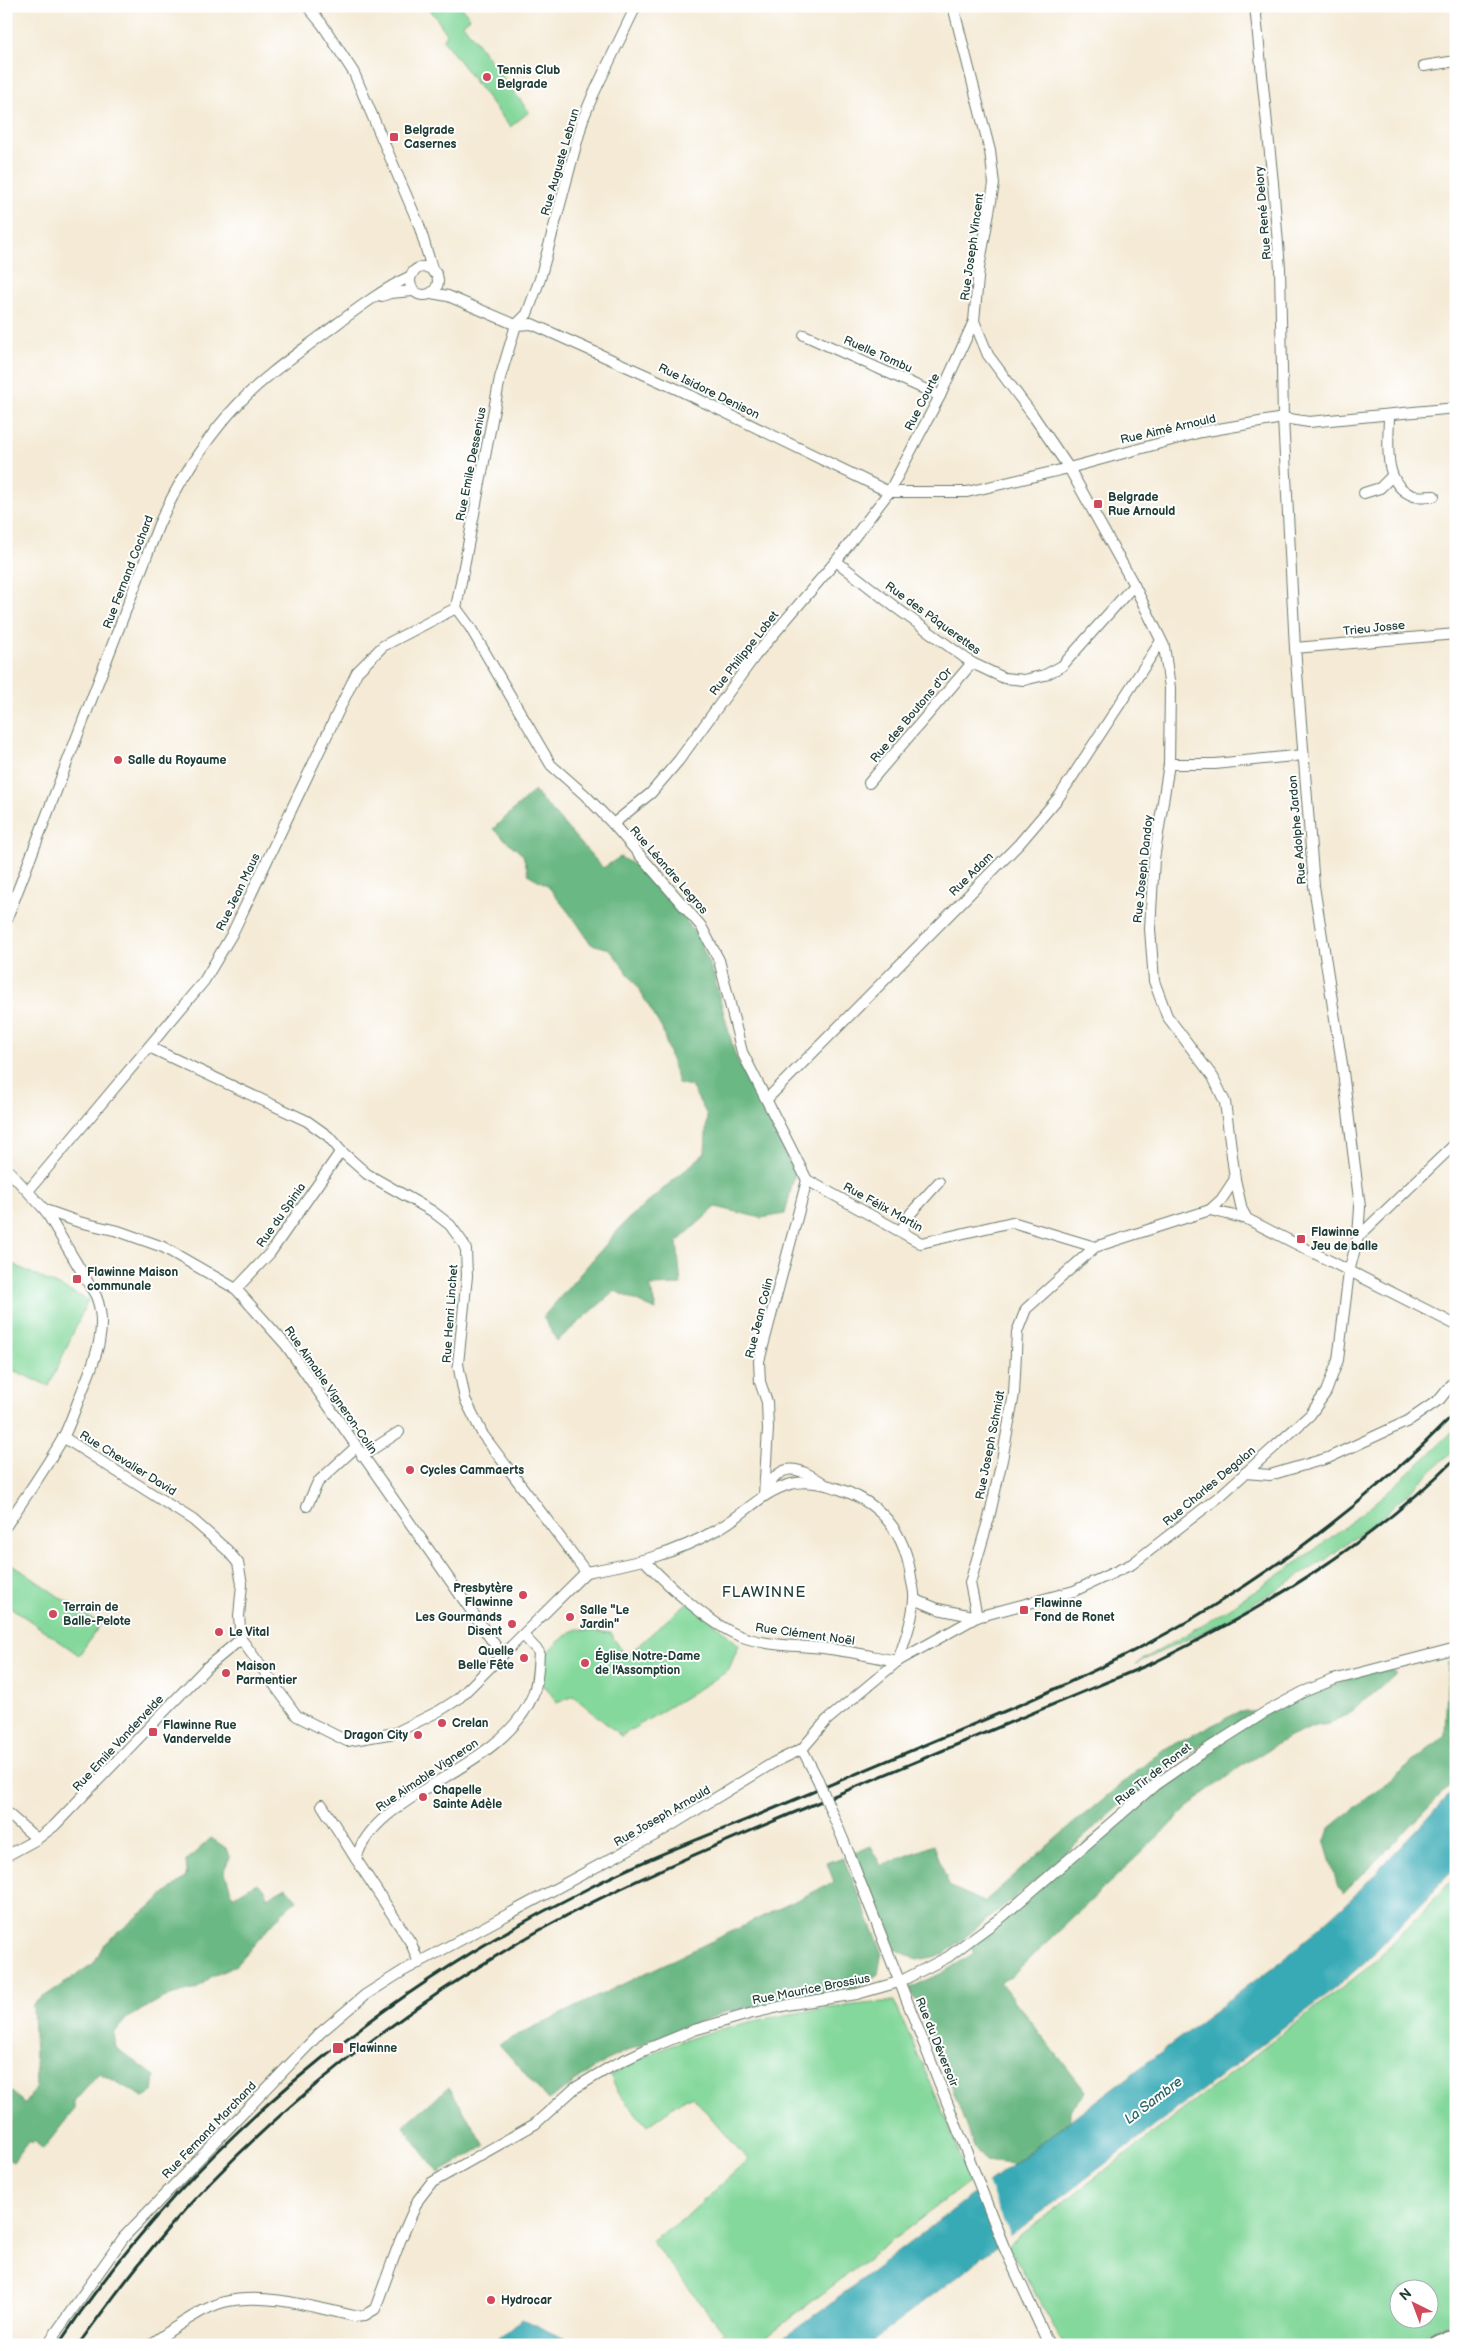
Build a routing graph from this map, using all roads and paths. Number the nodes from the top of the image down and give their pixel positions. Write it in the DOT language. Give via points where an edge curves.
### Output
graph roads {
  1 [pos="307,6"];
  2 [pos="636,6"];
  3 [pos="953,6"];
  4 [pos="1254,6"];
  5 [pos="1456,61"];
  6 [pos="1424,66"];
  7 [pos="426,245"];
  8 [pos="420,268"];
  9 [pos="433,272"];
  10 [pos="411,276"];
  11 [pos="437,283"];
  12 [pos="414,291"];
  13 [pos="431,293"];
  14 [pos="448,296"];
  15 [pos="372,300"];
  16 [pos="974,321"];
  17 [pos="516,325"];
  18 [pos="804,335"];
  19 [pos="940,396"];
  20 [pos="1456,408"];
  21 [pos="1389,415"];
  22 [pos="1283,418"];
  23 [pos="1069,468"];
  24 [pos="1392,476"];
  25 [pos="890,492"];
  26 [pos="1364,493"];
  27 [pos="1434,496"];
  28 [pos="836,561"];
  29 [pos="1134,585"];
  30 [pos="456,608"];
  31 [pos="1456,634"];
  32 [pos="1161,641"];
  33 [pos="1295,648"];
  34 [pos="972,663"];
  35 [pos="1303,755"];
  36 [pos="1168,764"];
  37 [pos="870,784"];
  38 [pos="614,824"];
  39 [pos="6,921"];
  40 [pos="149,1047"];
  41 [pos="767,1100"];
  42 [pos="1456,1143"];
  43 [pos="341,1151"];
  44 [pos="6,1168"];
  45 [pos="1234,1179"];
  46 [pos="807,1180"];
  47 [pos="939,1182"];
  48 [pos="28,1191"];
  49 [pos="45,1210"];
  50 [pos="1210,1210"];
  51 [pos="1247,1219"];
  52 [pos="901,1231"];
  53 [pos="1358,1237"];
  54 [pos="1095,1247"];
  55 [pos="1349,1272"];
  56 [pos="236,1289"];
  57 [pos="1456,1325"];
  58 [pos="1456,1379"];
  59 [pos="399,1432"];
  60 [pos="63,1437"];
  61 [pos="356,1447"];
  62 [pos="362,1456"];
  63 [pos="1245,1473"];
  64 [pos="823,1483"];
  65 [pos="764,1495"];
  66 [pos="307,1506"];
  67 [pos="6,1526"];
  68 [pos="645,1561"];
  69 [pos="586,1572"];
  70 [pos="914,1599"];
  71 [pos="977,1617"];
  72 [pos="523,1635"];
  73 [pos="240,1639"];
  74 [pos="1456,1648"];
  75 [pos="502,1656"];
  76 [pos="898,1661"];
  77 [pos="802,1749"];
  78 [pos="322,1805"];
  79 [pos="6,1812"];
  80 [pos="36,1839"];
  81 [pos="6,1856"];
  82 [pos="356,1859"];
  83 [pos="419,1963"];
  84 [pos="899,1982"];
  85 [pos="1456,2334"];
  86 [pos="47,2345"];
  87 [pos="150,2345"];
  88 [pos="1049,2345"];
  89 [pos="1436,2345"];
  1 -- 7 [label="street" via="354,73"];
  2 -- 17 [label="street, Rue Auguste Lebrun" via="583,119 540,279 527,314"];
  3 -- 16 [label="street, Rue Joseph Vincent" via="990,151 994,184 979,268"];
  4 -- 22 [label="street, Rue René Delory" via="1274,182 1280,268"];
  5 -- 6 [label="street"];
  7 -- 8 [label="street"];
  7 -- 9 [label="street"];
  8 -- 9 [label="street"];
  8 -- 10 [label="street"];
  9 -- 11 [label="street"];
  10 -- 12 [label="street"];
  10 -- 15 [label="street, Rue Fernand Cochard" via="389,286"];
  11 -- 13 [label="street"];
  11 -- 14 [label="street"];
  12 -- 13 [label="street" via="422,295"];
  12 -- 15 [label="street, Rue Fernand Cochard" via="390,292"];
  13 -- 14 [label="street"];
  14 -- 17 [label="street, Rue Isidore Denison"];
  15 -- 39 [label="street, Rue Fernand Cochard" via="242,400 199,452 174,491"];
  16 -- 19 [label="street, Rue Courte"];
  16 -- 23 [label="street, Rue Joseph Vincent" via="988,355"];
  17 -- 25 [label="street, Rue Isidore Denison" via="532,324 679,390"];
  17 -- 30 [label="street, Rue Emile Dessenius" via="500,378"];
  18 -- 19 [label="street, Ruelle Tombu"];
  19 -- 25 [label="street, Rue Courte"];
  20 -- 21 [label="street, Rue Aimé Arnould"];
  21 -- 22 [label="street, Rue Aimé Arnould" via="1309,422"];
  21 -- 24 [label="street"];
  22 -- 23 [label="street, Rue Aimé Arnould" via="1201,432"];
  22 -- 33 [label="street, Rue Adolphe Jardon"];
  23 -- 25 [label="street, Rue Aimé Arnould" via="967,492"];
  23 -- 29 [label="street, Rue Joseph Dandoy"];
  24 -- 26 [label="street" via="1380,488"];
  24 -- 27 [label="street" via="1398,485 1414,496"];
  25 -- 28 [label="street, Rue Philippe Lobet"];
  28 -- 34 [label="street, Rue des Pâquerettes"];
  28 -- 38 [label="street, Rue Philippe Lobet" via="755,656 657,786"];
  29 -- 32 [label="street, Rue Joseph Dandoy"];
  29 -- 34 [label="street, Rue des Pâquerettes" via="1062,666 1045,675 1024,680 1004,678"];
  30 -- 38 [label="street, Rue Léandre Legros" via="550,765"];
  30 -- 40 [label="street, Rue Jean Maus" via="382,646 356,672 232,934 204,981"];
  31 -- 33 [label="street, Trieu Josse"];
  32 -- 36 [label="street, Rue Joseph Dandoy" via="1170,688"];
  32 -- 41 [label="street, Rue Adam" via="1059,797 1019,844"];
  33 -- 35 [label="street, Rue Adolphe Jardon"];
  34 -- 37 [label="street, Rue des Boutons d'Or"];
  35 -- 36 [label="street" via="1215,764"];
  35 -- 53 [label="street, Rue Adolphe Jardon" via="1314,886 1360,1207"];
  36 -- 45 [label="street, Rue Joseph Dandoy" via="1153,877 1150,929 1154,981 1168,1016 1213,1077 1225,1102"];
  38 -- 41 [label="street, Rue Léandre Legros" via="701,926 719,960 742,1052"];
  40 -- 43 [label="street, Rue Henri Linchet" via="307,1121 328,1136"];
  40 -- 48 [label="street, Rue Jean Maus"];
  41 -- 46 [label="street, Rue Léandre Legros"];
  42 -- 53 [label="street"];
  43 -- 56 [label="street, Rue du Spinia" via="270,1253"];
  43 -- 69 [label="street, Rue Henri Linchet" via="367,1174 432,1211 450,1225 463,1243 467,1276 458,1364 465,1399 483,1435"];
  44 -- 48 [label="street, Rue Chevalier David"];
  45 -- 50 [label="street" via="1221,1200"];
  45 -- 51 [label="street, Rue Joseph Dandoy"];
  46 -- 52 [label="street, Rue Félix Martin"];
  46 -- 65 [label="street, Rue Jean Colin" via="759,1360 760,1382 768,1411"];
  47 -- 52 [label="street" via="911,1213"];
  48 -- 49 [label="street, Rue Chevalier David"];
  49 -- 56 [label="street, Rue Aimable Vigneron-Colin" via="164,1247"];
  49 -- 60 [label="street, Rue Chevalier David" via="100,1306 100,1339 95,1360"];
  50 -- 51 [label="street"];
  50 -- 54 [label="street, Rue Joseph Schmidt"];
  51 -- 55 [label="street"];
  52 -- 54 [label="street, Rue Félix Martin" via="921,1243 1012,1222"];
  53 -- 55 [label="street, Rue Adolphe Jardon"];
  54 -- 71 [label="street, Rue Joseph Schmidt" via="1026,1309 1017,1332 1014,1394 1002,1460 970,1583"];
  55 -- 57 [label="street"];
  55 -- 63 [label="street, Rue Charles Degalan" via="1338,1360 1326,1392 1310,1414"];
  56 -- 61 [label="street, Rue Aimable Vigneron-Colin" via="286,1345"];
  58 -- 63 [label="street" via="1440,1399 1408,1421 1328,1458 1270,1475"];
  59 -- 62 [label="street"];
  60 -- 67 [label="street"];
  60 -- 73 [label="street, Rue Chevalier David" via="193,1520 227,1550 238,1563 242,1584"];
  61 -- 62 [label="street, Rue Aimable Vigneron-Colin"];
  61 -- 66 [label="street" via="318,1482"];
  62 -- 75 [label="street, Rue Aimable Vigneron-Colin"];
  63 -- 71 [label="street, Rue Charles Degalan" via="1132,1564 1074,1591"];
  64 -- 65 [label="street" via="793,1484"];
  64 -- 65 [label="street" via="804,1471 789,1469 771,1480"];
  64 -- 70 [label="street" via="857,1495 882,1513 899,1534 909,1564"];
  65 -- 68 [label="street" via="719,1529 682,1548"];
  68 -- 69 [label="street"];
  68 -- 76 [label="street, Rue Clément Noël" via="722,1627 741,1636 772,1644 830,1649"];
  69 -- 72 [label="street"];
  70 -- 71 [label="street, Rue Charles Degalan" via="938,1609"];
  70 -- 76 [label="street"];
  71 -- 76 [label="street, Rue Charles Degalan"];
  72 -- 75 [label="street"];
  72 -- 82 [label="street, Rue Aimable Vigneron" via="539,1652 532,1697 518,1720 484,1752 377,1823"];
  73 -- 75 [label="street" via="297,1716 348,1741 395,1733 440,1712"];
  73 -- 80 [label="street, Rue Emile Vandervelde" via="207,1667 74,1808"];
  74 -- 84 [label="street, Rue Tir de Ronet" via="1332,1680 1264,1712 1155,1786 1002,1917 948,1957"];
  76 -- 77 [label="street, Rue Joseph Arnould" via="828,1720"];
  77 -- 83 [label="street, Rue Joseph Arnould" via="773,1763 657,1834"];
  77 -- 84 [label="street, Rue du Déversoir, bridge" via="850,1856"];
  78 -- 82 [label="street"];
  79 -- 80 [label="street"];
  80 -- 81 [label="street, Rue Emile Vandervelde"];
  82 -- 83 [label="street" via="411,1943"];
  83 -- 86 [label="street, Rue Fernand Marchand" via="365,1995 308,2044 124,2237"];
  84 -- 87 [label="street, Rue Maurice Brossius" via="857,1994 749,2014 694,2030 612,2066 575,2088 535,2124 431,2183 418,2200 375,2309 365,2315 354,2316 274,2299 223,2302 190,2318"];
  84 -- 88 [label="street, Rue du Déversoir" via="1010,2260"];
  85 -- 89 [label="main road"];
}
